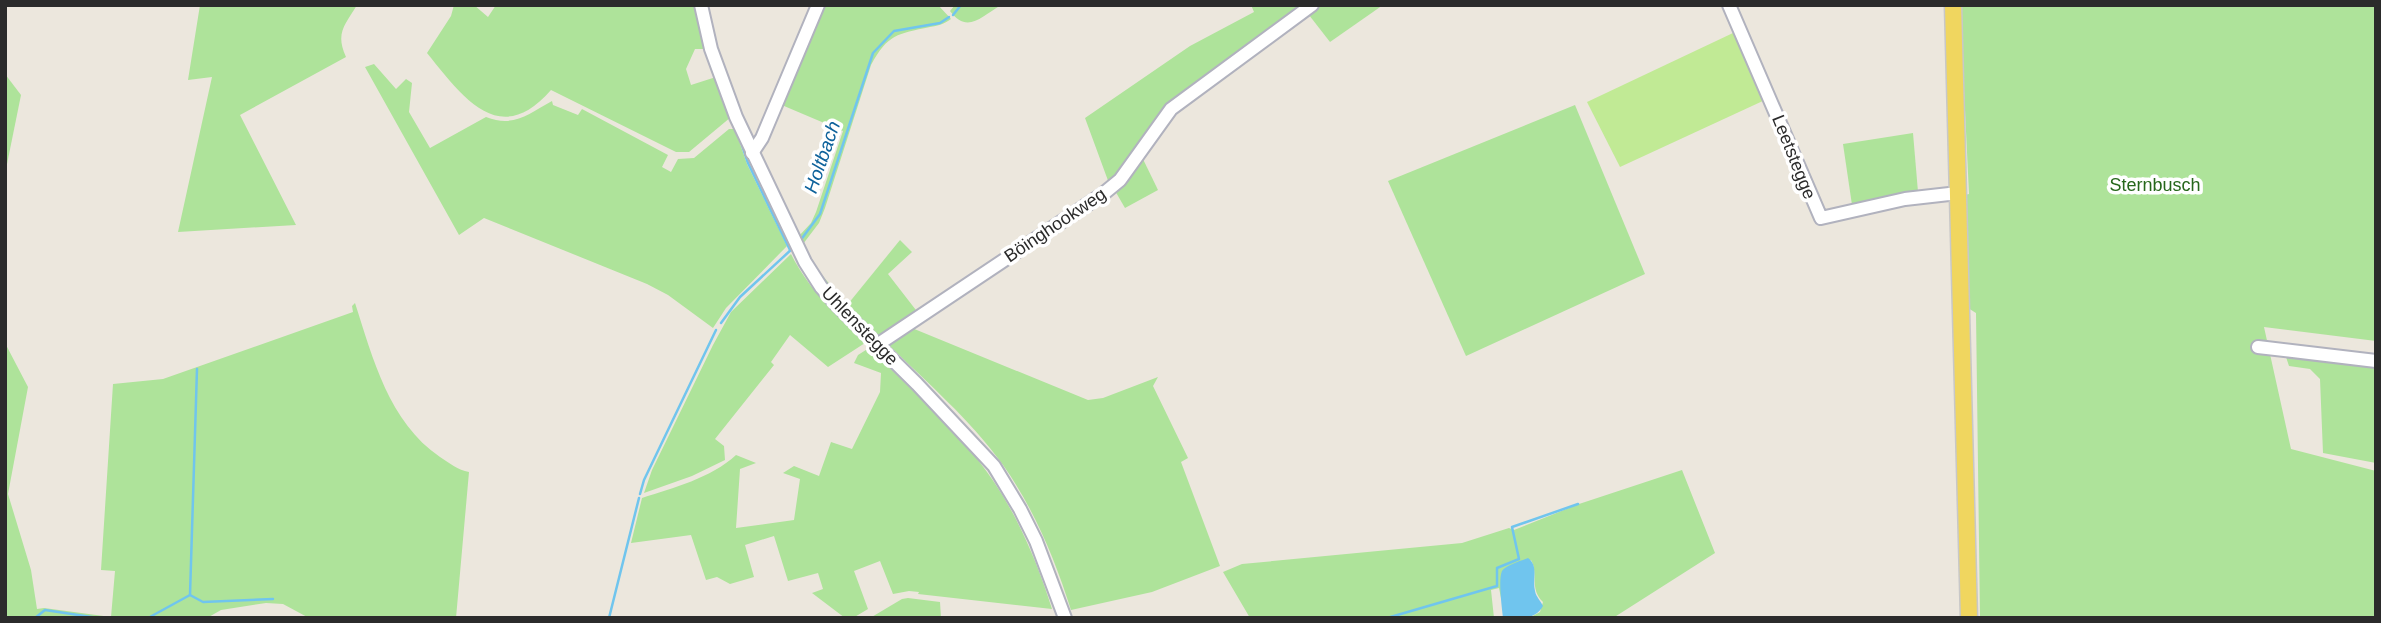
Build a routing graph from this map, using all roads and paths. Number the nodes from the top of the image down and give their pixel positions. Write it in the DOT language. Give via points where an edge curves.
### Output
graph roads {
  1 [pos="701,5"];
  2 [pos="818,5"];
  3 [pos="1312,5"];
  4 [pos="1730,5"];
  5 [pos="1953,5"];
  6 [pos="752,153"];
  7 [pos="1958,192"];
  8 [pos="877,345"];
  9 [pos="2258,347"];
  10 [pos="2376,361"];
  11 [pos="1065,618"];
  12 [pos="1969,618"];
  1 -- 6 [label="street, Uhlenstegge" via="711,50"];
  2 -- 6 [label="street"];
  3 -- 8 [label="street, Böinghookweg" via="1171,109 1120,180 1103,194"];
  4 -- 7 [label="street, Leetstegge" via="1821,218"];
  5 -- 7 [label="main road"];
  6 -- 8 [label="street, Uhlenstegge" via="821,287"];
  7 -- 12 [label="main road"];
  8 -- 11 [label="street, Uhlenstegge" via="994,466 1036,541"];
  9 -- 10 [label="street"];
}
